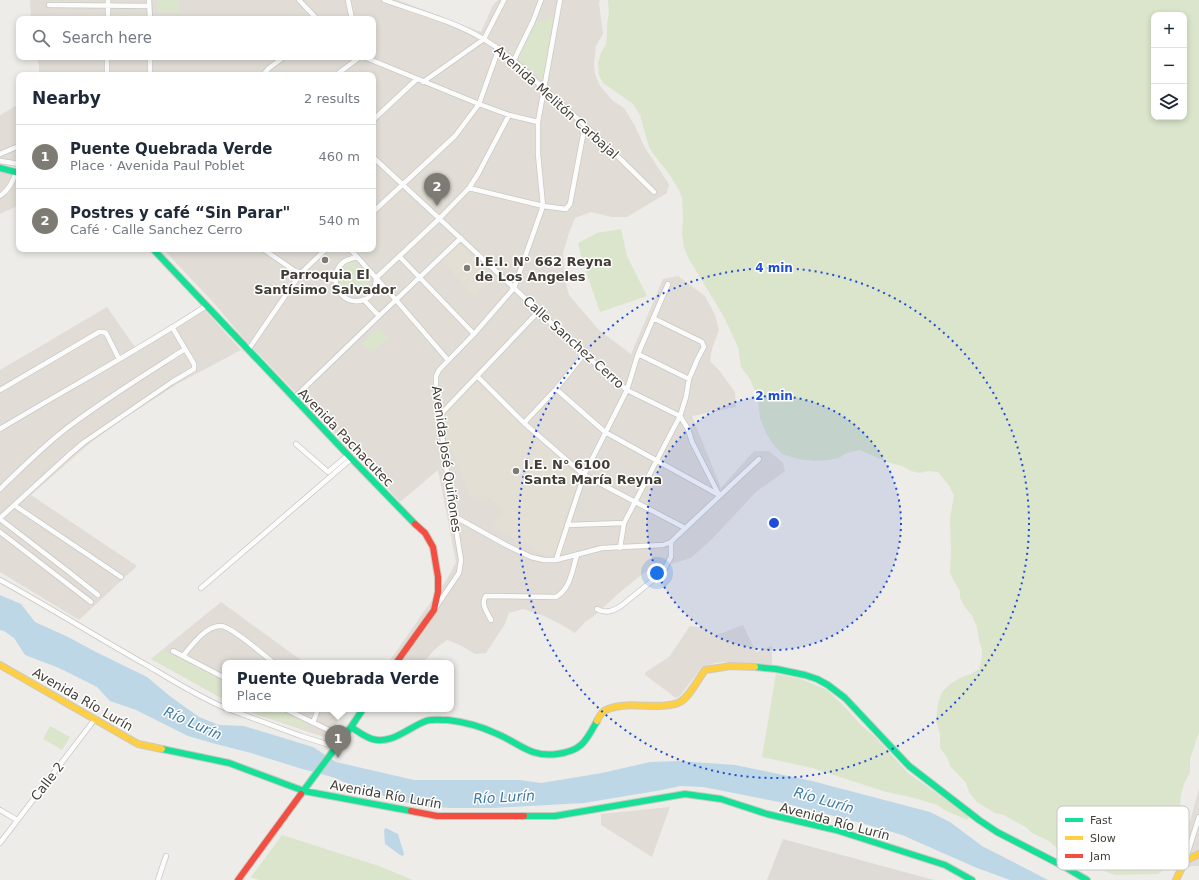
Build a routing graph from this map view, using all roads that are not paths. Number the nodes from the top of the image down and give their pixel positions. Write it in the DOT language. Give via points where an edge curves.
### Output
graph roads {
  1 [pos="108,0"];
  2 [pos="149,0"];
  3 [pos="300,0"];
  4 [pos="348,0"];
  5 [pos="384,0"];
  6 [pos="504,0"];
  7 [pos="541,0"];
  8 [pos="560,0"];
  9 [pos="49,5"];
  10 [pos="108,6"];
  11 [pos="149,6"];
  12 [pos="108,16"];
  13 [pos="150,16"];
  14 [pos="314,16"];
  15 [pos="351,16"];
  16 [pos="484,39"];
  17 [pos="499,48"];
  18 [pos="107,60"];
  19 [pos="150,60"];
  20 [pos="280,60"];
  21 [pos="356,60"];
  22 [pos="371,60"];
  23 [pos="514,60"];
  24 [pos="107,72"];
  25 [pos="150,72"];
  26 [pos="266,72"];
  27 [pos="340,72"];
  28 [pos="417,79"];
  29 [pos="424,82"];
  30 [pos="544,88"];
  31 [pos="479,104"];
  32 [pos="509,115"];
  33 [pos="376,117"];
  34 [pos="538,122"];
  35 [pos="585,126"];
  36 [pos="16,147"];
  37 [pos="0,154"];
  38 [pos="0,161"];
  39 [pos="376,161"];
  40 [pos="16,164"];
  41 [pos="0,168"];
  42 [pos="16,172"];
  43 [pos="16,176"];
  44 [pos="403,184"];
  45 [pos="469,188"];
  46 [pos="654,192"];
  47 [pos="0,196"];
  48 [pos="543,206"];
  49 [pos="376,209"];
  50 [pos="440,219"];
  51 [pos="461,238"];
  52 [pos="156,252"];
  53 [pos="268,252"];
  54 [pos="323,252"];
  55 [pos="353,252"];
  56 [pos="399,256"];
  57 [pos="357,257"];
  58 [pos="301,273"];
  59 [pos="420,277"];
  60 [pos="376,278"];
  61 [pos="335,280"];
  62 [pos="668,284"];
  63 [pos="514,288"];
  64 [pos="364,300"];
  65 [pos="396,300"];
  66 [pos="206,306"];
  67 [pos="539,311"];
  68 [pos="379,316"];
  69 [pos="653,318"];
  70 [pos="172,327"];
  71 [pos="474,334"];
  72 [pos="185,349"];
  73 [pos="248,350"];
  74 [pos="584,354"];
  75 [pos="638,354"];
  76 [pos="119,359"];
  77 [pos="448,360"];
  78 [pos="477,376"];
  79 [pos="689,379"];
  80 [pos="556,389"];
  81 [pos="0,390"];
  82 [pos="627,390"];
  83 [pos="294,398"];
  84 [pos="440,415"];
  85 [pos="680,416"];
  86 [pos="524,423"];
  87 [pos="0,429"];
  88 [pos="606,432"];
  89 [pos="296,444"];
  90 [pos="350,457"];
  91 [pos="759,459"];
  92 [pos="656,461"];
  93 [pos="584,476"];
  94 [pos="0,489"];
  95 [pos="719,495"];
  96 [pos="635,502"];
  97 [pos="14,505"];
  98 [pos="454,516"];
  99 [pos="0,518"];
  100 [pos="624,523"];
  101 [pos="567,525"];
  102 [pos="685,528"];
  103 [pos="0,532"];
  104 [pos="671,542"];
  105 [pos="620,548"];
  106 [pos="576,555"];
  107 [pos="556,560"];
  108 [pos="121,577"];
  109 [pos="0,580"];
  110 [pos="201,588"];
  111 [pos="98,595"];
  112 [pos="91,602"];
  113 [pos="597,609"];
  114 [pos="434,610"];
  115 [pos="491,620"];
  116 [pos="174,651"];
  117 [pos="183,656"];
  118 [pos="270,660"];
  119 [pos="398,660"];
  120 [pos="0,664"];
  121 [pos="222,676"];
  122 [pos="222,707"];
  123 [pos="236,712"];
  124 [pos="291,712"];
  125 [pos="317,712"];
  126 [pos="361,712"];
  127 [pos="95,719"];
  128 [pos="314,723"];
  129 [pos="350,727"];
  130 [pos="343,737"];
  131 [pos="334,749"];
  132 [pos="306,788"];
  133 [pos="0,810"];
  134 [pos="1199,817"];
  135 [pos="17,820"];
  136 [pos="0,843"];
  137 [pos="1189,848"];
  138 [pos="1199,854"];
  139 [pos="166,856"];
  140 [pos="1189,859"];
  141 [pos="1057,863"];
  142 [pos="1070,870"];
  143 [pos="1181,870"];
  144 [pos="158,880"];
  145 [pos="238,880"];
  146 [pos="972,880"];
  147 [pos="1087,880"];
  148 [pos="1176,880"];
  1 -- 10 [label="street"];
  2 -- 11 [label="street"];
  3 -- 14 [label="street"];
  4 -- 15 [label="street"];
  5 -- 16 [label="street, Avenida Melitón Carbajal" via="458,25"];
  6 -- 16 [label="street"];
  7 -- 23 [label="street"];
  8 -- 30 [label="street, Avenida José Quiñones"];
  9 -- 10 [label="street"];
  10 -- 11 [label="street"];
  10 -- 12 [label="street"];
  11 -- 13 [label="street"];
  16 -- 17 [label="street, Avenida Melitón Carbajal"];
  16 -- 29 [label="street"];
  17 -- 23 [label="street, Avenida Melitón Carbajal"];
  17 -- 31 [label="street"];
  18 -- 24 [label="street"];
  19 -- 25 [label="street"];
  20 -- 26 [label="street"];
  21 -- 27 [label="street"];
  22 -- 28 [label="street"];
  23 -- 30 [label="street, Avenida Melitón Carbajal"];
  28 -- 29 [label="street"];
  28 -- 33 [label="street"];
  29 -- 31 [label="street"];
  30 -- 34 [label="street, Avenida José Quiñones"];
  30 -- 35 [label="street, Avenida Melitón Carbajal"];
  31 -- 32 [label="street"];
  31 -- 44 [label="street" via="455,136"];
  32 -- 34 [label="street"];
  32 -- 45 [label="street"];
  34 -- 48 [label="street, Avenida José Quiñones"];
  35 -- 46 [label="street, Avenida Melitón Carbajal"];
  35 -- 48 [label="street" via="570,204 566,209"];
  36 -- 37 [label="street"];
  38 -- 40 [label="street"];
  39 -- 44 [label="street, Calle Sanchez Cerro"];
  41 -- 42 [label="main road"];
  43 -- 47 [label="street" via="7,191"];
  44 -- 49 [label="street"];
  44 -- 50 [label="street, Calle Sanchez Cerro"];
  45 -- 48 [label="street"];
  45 -- 50 [label="street"];
  48 -- 63 [label="street, Avenida José Quiñones"];
  50 -- 51 [label="street, Calle Sanchez Cerro"];
  50 -- 56 [label="street"];
  51 -- 59 [label="street"];
  51 -- 63 [label="street, Calle Sanchez Cerro"];
  52 -- 66 [label="main road, Avenida Pachacutec"];
  53 -- 58 [label="street"];
  54 -- 58 [label="street"];
  55 -- 57 [label="street"];
  56 -- 59 [label="street"];
  56 -- 60 [label="street"];
  57 -- 60 [label="street"];
  57 -- 61 [label="street" via="345,261 340,266"];
  58 -- 61 [label="street"];
  58 -- 73 [label="street"];
  59 -- 65 [label="street"];
  59 -- 71 [label="street"];
  60 -- 64 [label="street" via="373,293"];
  60 -- 65 [label="street"];
  61 -- 64 [label="street" via="336,287 344,298 357,302"];
  62 -- 69 [label="street"];
  63 -- 67 [label="street, Calle Sanchez Cerro"];
  63 -- 71 [label="street, Avenida José Quiñones"];
  64 -- 68 [label="street"];
  65 -- 68 [label="street"];
  65 -- 77 [label="street"];
  66 -- 70 [label="street"];
  66 -- 73 [label="main road, Avenida Pachacutec"];
  67 -- 74 [label="street, Calle Sanchez Cerro"];
  67 -- 78 [label="street"];
  68 -- 83 [label="street"];
  69 -- 75 [label="street"];
  69 -- 79 [label="street" via="702,342 704,347"];
  70 -- 72 [label="street"];
  70 -- 76 [label="street"];
  71 -- 77 [label="street, Avenida José Quiñones"];
  72 -- 94 [label="street" via="70,426"];
  72 -- 97 [label="street" via="194,364 194,369 83,443"];
  73 -- 83 [label="main road, Avenida Pachacutec"];
  74 -- 80 [label="street"];
  74 -- 82 [label="street, Calle Sanchez Cerro"];
  75 -- 79 [label="street"];
  75 -- 82 [label="street"];
  76 -- 81 [label="street" via="106,333 99,332"];
  76 -- 87 [label="street"];
  77 -- 84 [label="street, Avenida José Quiñones" via="436,376"];
  78 -- 84 [label="street"];
  78 -- 86 [label="street"];
  79 -- 85 [label="street"];
  80 -- 86 [label="street"];
  80 -- 88 [label="street"];
  82 -- 85 [label="street, Calle Sanchez Cerro"];
  82 -- 88 [label="street"];
  83 -- 90 [label="main road, Avenida Pachacutec"];
  84 -- 98 [label="street, Avenida José Quiñones"];
  85 -- 92 [label="street"];
  85 -- 95 [label="street"];
  86 -- 93 [label="street"];
  88 -- 92 [label="street"];
  88 -- 93 [label="street"];
  89 -- 90 [label="street" via="328,472"];
  90 -- 110 [label="street"];
  90 -- 114 [label="main road, Avenida Pachacutec" via="425,533 433,547 438,577"];
  91 -- 95 [label="street"];
  92 -- 95 [label="street"];
  92 -- 96 [label="street"];
  93 -- 96 [label="street"];
  93 -- 101 [label="street"];
  95 -- 102 [label="street"];
  96 -- 100 [label="street"];
  96 -- 102 [label="street"];
  97 -- 99 [label="street"];
  97 -- 108 [label="street"];
  98 -- 107 [label="street" via="531,557"];
  98 -- 114 [label="street, Avenida José Quiñones" via="461,567"];
  99 -- 111 [label="street"];
  100 -- 101 [label="street"];
  100 -- 105 [label="street"];
  101 -- 107 [label="street"];
  102 -- 104 [label="street"];
  103 -- 112 [label="street"];
  104 -- 105 [label="street" via="663,545"];
  104 -- 113 [label="street" via="671,557 664,572 614,611"];
  105 -- 106 [label="street" via="602,548"];
  106 -- 107 [label="street"];
  106 -- 115 [label="street" via="569,584 562,594 556,598 486,596 483,602"];
  109 -- 122 [label="street"];
  114 -- 119 [label="main road, Avenida Pachacutec"];
  116 -- 117 [label="street"];
  117 -- 118 [label="street" via="208,630 222,626"];
  117 -- 121 [label="street"];
  120 -- 127 [label="main road, Avenida Río Lurín"];
  123 -- 131 [label="street"];
  124 -- 128 [label="street"];
  125 -- 128 [label="street"];
  126 -- 129 [label="main road"];
  127 -- 132 [label="main road, Avenida Río Lurín" via="138,744 229,763"];
  127 -- 135 [label="street, Calle 2"];
  128 -- 130 [label="street"];
  129 -- 130 [label="main road"];
  129 -- 141 [label="main road" via="372,739 383,740 399,735 420,723 448,720 495,733 526,750 540,754 558,754 583,744 604,711 617,707 678,704 686,698 705,670 730,666 792,672 833,688 908,766 997,832"];
  130 -- 131 [label="main road"];
  131 -- 132 [label="main road"];
  132 -- 145 [label="main road"];
  132 -- 146 [label="main road, Avenida Río Lurín" via="437,816 555,816 685,794 721,799 767,814 836,830 945,865"];
  133 -- 135 [label="street"];
  134 -- 137 [label="street"];
  135 -- 136 [label="street, Calle 2"];
  138 -- 140 [label="main road"];
  139 -- 144 [label="street"];
  142 -- 147 [label="main road"];
  143 -- 148 [label="main road"];
}
